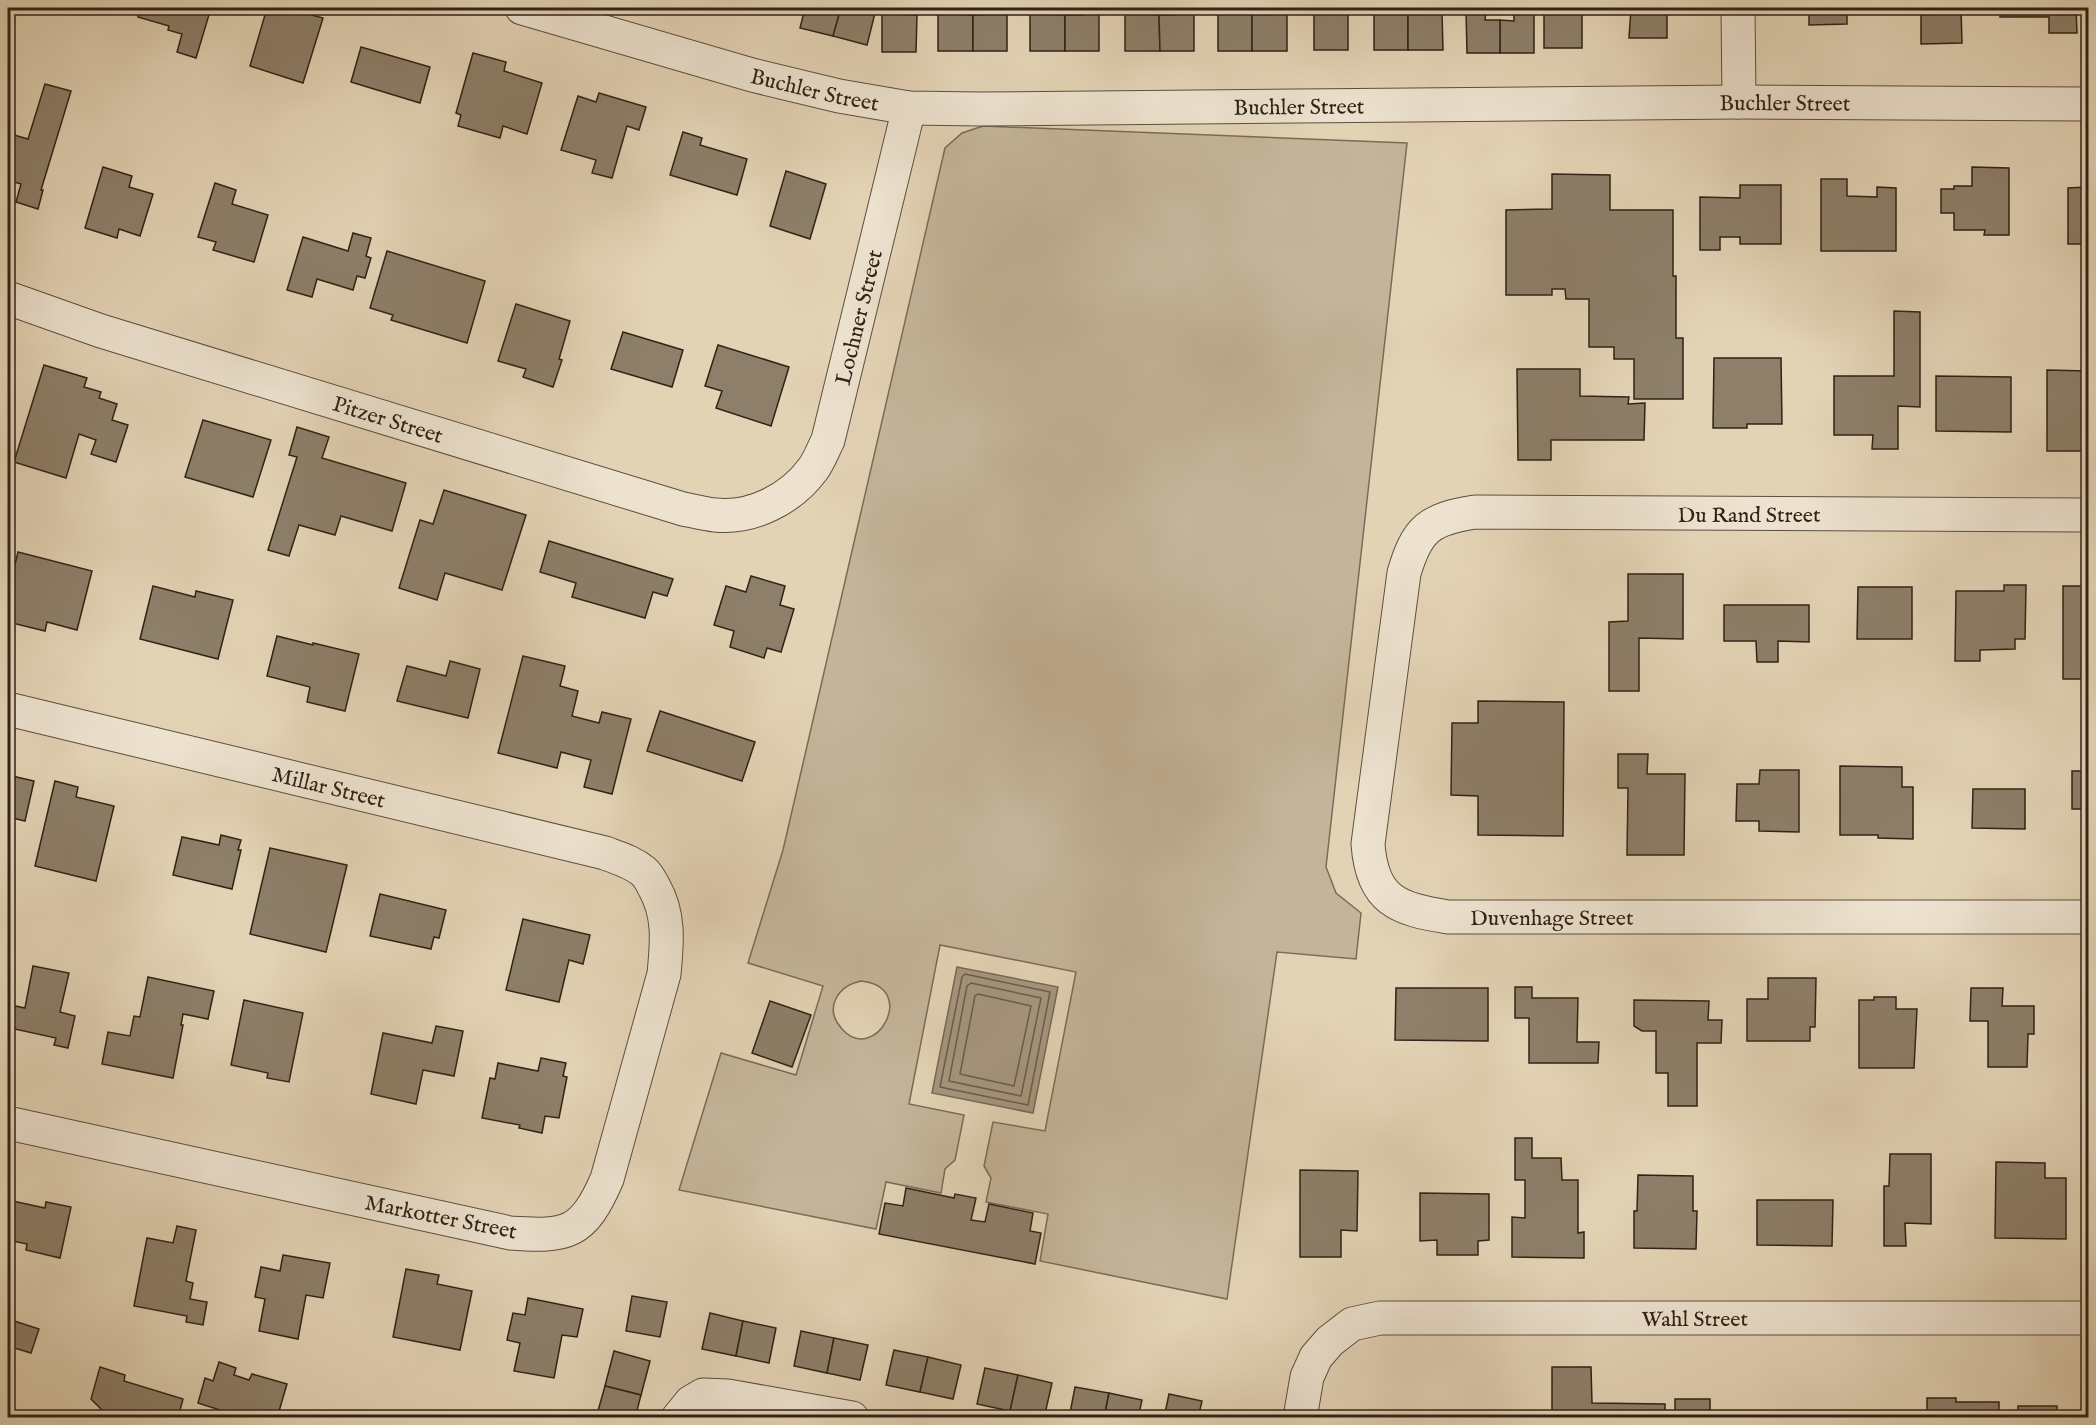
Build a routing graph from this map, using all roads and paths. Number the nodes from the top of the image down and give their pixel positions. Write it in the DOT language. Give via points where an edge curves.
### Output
graph roads {
  1 [pos="522,8"];
  2 [pos="1737,8"];
  3 [pos="1738,102"];
  4 [pos="2088,104"];
  5 [pos="909,108"];
  6 [pos="8,298"];
  7 [pos="773,505"];
  8 [pos="2088,515"];
  9 [pos="1416,538"];
  10 [pos="8,709"];
  11 [pos="646,873"];
  12 [pos="2088,917"];
  13 [pos="8,1123"];
  14 [pos="2088,1317"];
  15 [pos="678,1418"];
  16 [pos="852,1418"];
  17 [pos="1300,1418"];
  1 -- 5 [label="street, Buchler Street" via="752,75"];
  2 -- 3 [label="street"];
  3 -- 4 [label="street, Buchler Street"];
  3 -- 5 [label="street, Buchler Street"];
  5 -- 7 [label="street, Lochner Street" via="828,440 813,469"];
  6 -- 7 [label="street, Pitzer Street" via="113,335 683,509 717,516"];
  8 -- 9 [label="street, Du Rand Street" via="1474,512 1451,516"];
  9 -- 12 [label="street, Duvenhage Street" via="1404,573 1368,844 1379,888 1397,904 1448,917"];
  10 -- 11 [label="street, Millar Street" via="605,853"];
  11 -- 13 [label="street, Markotter Street" via="667,919 664,974 607,1179 596,1205 582,1222 564,1231 539,1235 510,1233"];
  14 -- 17 [label="street, Wahl Street" via="1380,1318 1352,1324 1316,1357 1307,1377"];
  15 -- 16 [label="street" via="703,1395"];
}
